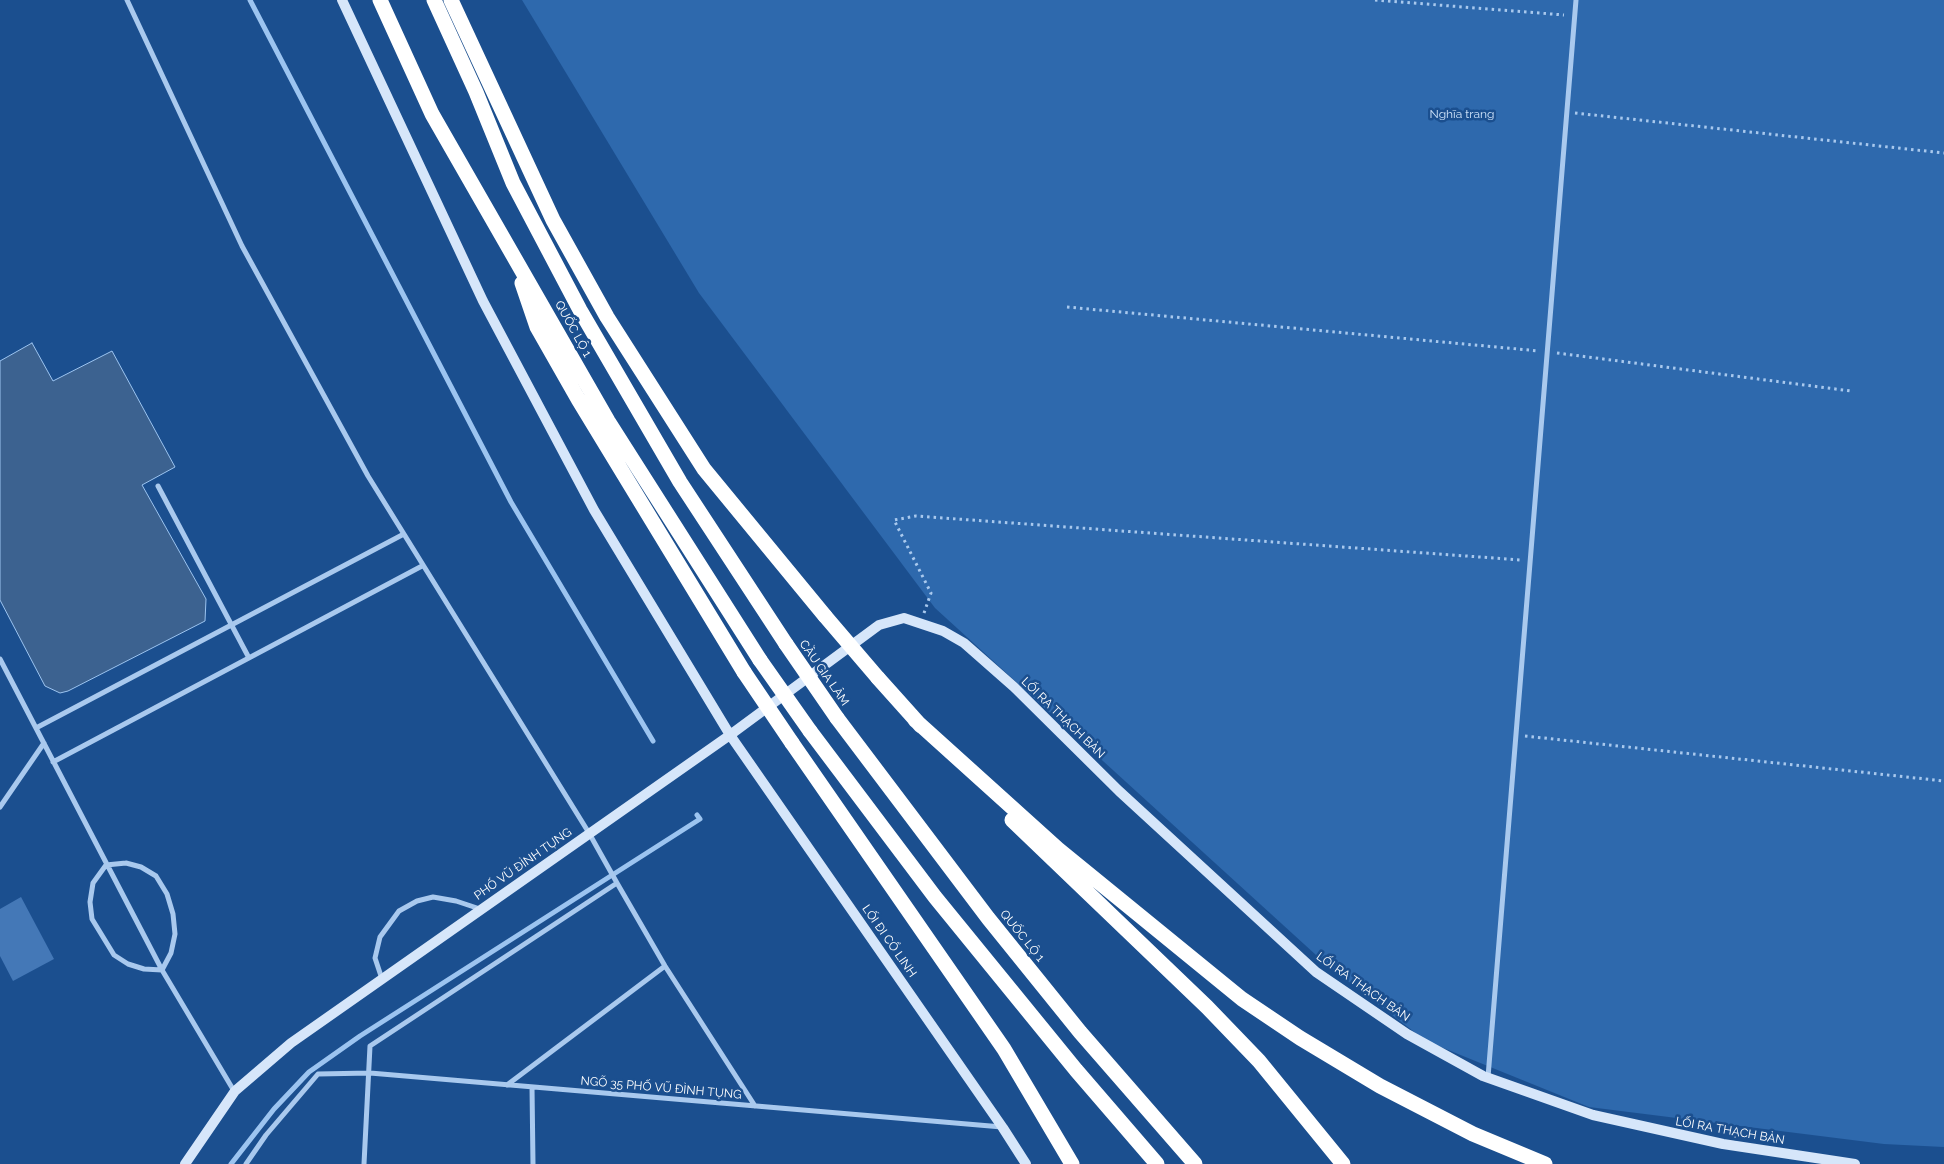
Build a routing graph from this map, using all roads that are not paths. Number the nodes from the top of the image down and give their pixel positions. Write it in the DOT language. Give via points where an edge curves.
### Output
graph roads {
  1 [pos="127,0"];
  2 [pos="342,0"];
  3 [pos="380,0"];
  4 [pos="434,0"];
  5 [pos="450,0"];
  6 [pos="1576,0"];
  7 [pos="507,241"];
  8 [pos="158,486"];
  9 [pos="402,536"];
  10 [pos="422,566"];
  11 [pos="904,618"];
  12 [pos="231,626"];
  13 [pos="786,644"];
  14 [pos="249,658"];
  15 [pos="0,659"];
  16 [pos="837,718"];
  17 [pos="915,720"];
  18 [pos="36,728"];
  19 [pos="730,735"];
  20 [pos="44,744"];
  21 [pos="53,762"];
  22 [pos="0,807"];
  23 [pos="589,834"];
  24 [pos="106,865"];
  25 [pos="617,883"];
  26 [pos="480,910"];
  27 [pos="665,966"];
  28 [pos="162,970"];
  29 [pos="382,979"];
  30 [pos="370,1073"];
  31 [pos="1488,1078"];
  32 [pos="506,1085"];
  33 [pos="532,1087"];
  34 [pos="235,1092"];
  35 [pos="756,1106"];
  36 [pos="1043,1116"];
  37 [pos="1003,1128"];
  38 [pos="185,1164"];
  39 [pos="246,1164"];
  40 [pos="364,1164"];
  41 [pos="533,1164"];
  42 [pos="1026,1164"];
  43 [pos="1072,1164"];
  44 [pos="1078,1164"];
  45 [pos="1157,1164"];
  46 [pos="1194,1164"];
  47 [pos="1344,1164"];
  48 [pos="1545,1164"];
  49 [pos="1854,1164"];
  1 -- 9 [label="street" via="242,246"];
  2 -- 19 [label="main road, LỐI ĐI CỔ LINH" via="525,385 594,510"];
  3 -- 7 [label="highway, QUỐC LỘ 1" via="432,114"];
  4 -- 13 [label="highway, QUỐC LỘ 1" via="513,183 580,310 680,482"];
  5 -- 17 [label="highway, bridge" via="553,220 606,317 704,469 824,616"];
  6 -- 31 [label="street"];
  7 -- 36 [label="highway, bridge" via="537,327 616,464 744,672 1004,1049"];
  7 -- 45 [label="highway, QUỐC LỘ 1, bridge" via="608,421 760,660 935,897"];
  8 -- 12 [label="street"];
  9 -- 10 [label="street"];
  9 -- 12 [label="street"];
  10 -- 14 [label="street"];
  10 -- 23 [label="street"];
  11 -- 19 [label="main road, PHỐ VŨ ĐÌNH TỤNG" via="879,624"];
  11 -- 31 [label="main road, LỐI RA THẠCH BÀN" via="943,631 964,643 1014,686 1119,791 1316,972 1407,1034"];
  12 -- 14 [label="street"];
  12 -- 18 [label="street"];
  13 -- 16 [label="highway, CẦU GIA LÂM, bridge"];
  14 -- 21 [label="street"];
  15 -- 18 [label="street"];
  16 -- 46 [label="highway, QUỐC LỘ 1" via="988,918 1080,1032"];
  17 -- 47 [label="highway" via="1031,840 1253,1054"];
  17 -- 48 [label="highway" via="1058,849 1242,999 1404,1100"];
  18 -- 20 [label="street"];
  19 -- 23 [label="main road, PHỐ VŨ ĐÌNH TỤNG"];
  19 -- 37 [label="main road, LỐI ĐI CỔ LINH"];
  20 -- 21 [label="street"];
  20 -- 22 [label="street"];
  21 -- 24 [label="street"];
  23 -- 25 [label="street"];
  23 -- 26 [label="main road, PHỐ VŨ ĐÌNH TỤNG"];
  24 -- 28 [label="street"];
  24 -- 28 [label="street" via="93,883 90,902 92,919 102,938 114,955 128,964"];
  24 -- 28 [label="street" via="126,863 140,867 156,876 167,894 175,934"];
  25 -- 27 [label="street"];
  25 -- 30 [label="street" via="370,1046"];
  26 -- 29 [label="main road, PHỐ VŨ ĐÌNH TỤNG"];
  26 -- 29 [label="street" via="433,897 399,911 380,937 375,958"];
  27 -- 32 [label="street"];
  27 -- 35 [label="street"];
  28 -- 34 [label="street"];
  29 -- 34 [label="main road, PHỐ VŨ ĐÌNH TỤNG" via="291,1043"];
  30 -- 32 [label="street, NGÕ 35 PHỐ VŨ ĐÌNH TỤNG"];
  30 -- 39 [label="street, NGÕ 35 PHỐ VŨ ĐÌNH TỤNG" via="318,1074"];
  30 -- 40 [label="street"];
  31 -- 49 [label="main road, LỐI RA THẠCH BÀN" via="1593,1115 1670,1134"];
  32 -- 33 [label="street, NGÕ 35 PHỐ VŨ ĐÌNH TỤNG"];
  33 -- 35 [label="street, NGÕ 35 PHỐ VŨ ĐÌNH TỤNG"];
  33 -- 41 [label="street"];
  34 -- 38 [label="main road, PHỐ VŨ ĐÌNH TỤNG"];
  35 -- 37 [label="street, NGÕ 35 PHỐ VŨ ĐÌNH TỤNG"];
  36 -- 43 [label="highway"];
  36 -- 44 [label="highway"];
  37 -- 42 [label="main road, LỐI ĐI CỔ LINH"];
}
